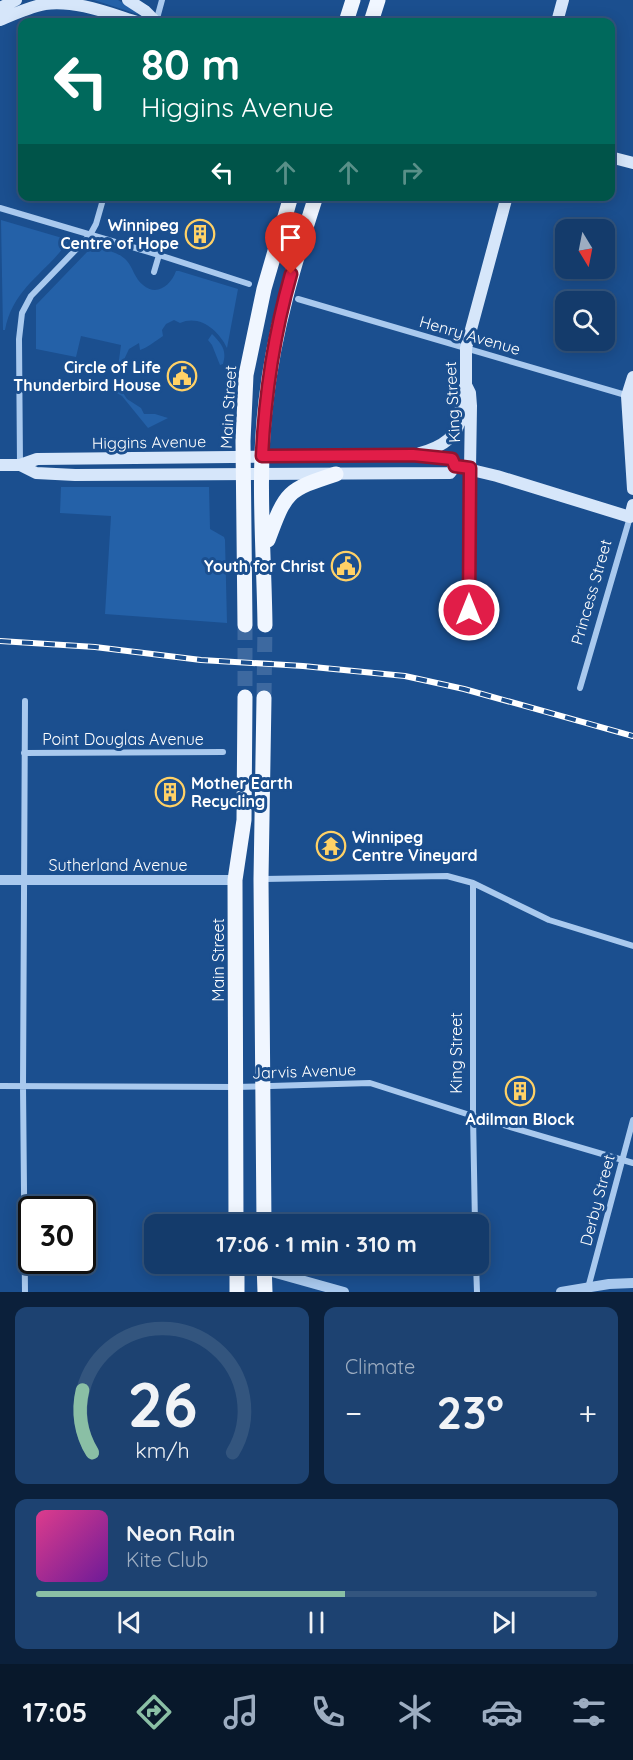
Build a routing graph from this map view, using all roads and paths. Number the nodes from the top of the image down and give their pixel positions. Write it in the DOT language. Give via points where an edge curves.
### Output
graph roads {
  1 [pos="15,0"];
  2 [pos="128,0"];
  3 [pos="162,0"];
  4 [pos="353,0"];
  5 [pos="378,0"];
  6 [pos="564,0"];
  7 [pos="0,8"];
  8 [pos="125,18"];
  9 [pos="153,18"];
  10 [pos="158,18"];
  11 [pos="347,18"];
  12 [pos="372,18"];
  13 [pos="558,18"];
  14 [pos="0,20"];
  15 [pos="615,158"];
  16 [pos="633,163"];
  17 [pos="103,201"];
  18 [pos="290,201"];
  19 [pos="314,201"];
  20 [pos="506,201"];
  21 [pos="0,208"];
  22 [pos="90,235"];
  23 [pos="159,255"];
  24 [pos="154,272"];
  25 [pos="249,284"];
  26 [pos="298,299"];
  27 [pos="466,348"];
  28 [pos="633,377"];
  29 [pos="466,385"];
  30 [pos="630,397"];
  31 [pos="413,455"];
  32 [pos="262,456"];
  33 [pos="243,457"];
  34 [pos="0,465"];
  35 [pos="20,465"];
  36 [pos="455,466"];
  37 [pos="470,468"];
  38 [pos="336,474"];
  39 [pos="244,475"];
  40 [pos="262,475"];
  41 [pos="633,489"];
  42 [pos="632,515"];
  43 [pos="264,548"];
  44 [pos="469,610"];
  45 [pos="245,625"];
  46 [pos="265,625"];
  47 [pos="580,688"];
  48 [pos="245,697"];
  49 [pos="264,698"];
  50 [pos="25,701"];
  51 [pos="223,752"];
  52 [pos="24,753"];
  53 [pos="261,879"];
  54 [pos="0,880"];
  55 [pos="236,880"];
  56 [pos="24,881"];
  57 [pos="473,883"];
  58 [pos="633,946"];
  59 [pos="0,1086"];
  60 [pos="262,1086"];
  61 [pos="23,1087"];
  62 [pos="236,1087"];
  63 [pos="473,1116"];
  64 [pos="633,1120"];
  65 [pos="621,1160"];
  66 [pos="633,1163"];
  67 [pos="237,1214"];
  68 [pos="264,1214"];
  69 [pos="475,1214"];
  70 [pos="237,1274"];
  71 [pos="265,1274"];
  72 [pos="289,1274"];
  73 [pos="476,1274"];
  74 [pos="633,1283"];
  75 [pos="588,1288"];
  76 [pos="25,1292"];
  77 [pos="237,1292"];
  78 [pos="265,1292"];
  79 [pos="344,1292"];
  80 [pos="477,1292"];
  81 [pos="561,1292"];
  1 -- 7 [label="main road"];
  2 -- 9 [label="main road"];
  3 -- 10 [label="street"];
  4 -- 11 [label="main road"];
  5 -- 12 [label="main road"];
  6 -- 13 [label="main road"];
  8 -- 14 [label="main road" via="82,5 44,4"];
  15 -- 16 [label="main road"];
  17 -- 22 [label="street"];
  18 -- 33 [label="main road, Main Street" via="252,340 244,396"];
  19 -- 32 [label="main road" via="276,336"];
  20 -- 27 [label="main road, King Street"];
  21 -- 22 [label="street"];
  22 -- 23 [label="street"];
  22 -- 35 [label="street" via="31,296 22,314"];
  23 -- 24 [label="street"];
  23 -- 25 [label="street"];
  26 -- 27 [label="street, Henry Avenue"];
  27 -- 29 [label="main road, King Street"];
  27 -- 30 [label="street, Henry Avenue"];
  28 -- 30 [label="main road"];
  29 -- 31 [label="main road" via="461,394 458,428 450,439"];
  29 -- 37 [label="main road, King Street" via="471,406"];
  30 -- 41 [label="main road"];
  31 -- 32 [label="main road, Higgins Avenue"];
  31 -- 36 [label="main road, Higgins Avenue" via="452,459"];
  32 -- 33 [label="main road, Higgins Avenue"];
  32 -- 40 [label="main road"];
  33 -- 35 [label="main road, Higgins Avenue" via="37,459"];
  33 -- 39 [label="main road, Main Street"];
  34 -- 35 [label="main road, Higgins Avenue"];
  35 -- 39 [label="main road, Higgins Avenue" via="36,473 56,474"];
  36 -- 37 [label="main road, Higgins Avenue"];
  36 -- 38 [label="main road, Higgins Avenue" via="450,473"];
  37 -- 42 [label="main road, Higgins Avenue"];
  37 -- 44 [label="street, King Street"];
  38 -- 40 [label="main road, Higgins Avenue"];
  38 -- 43 [label="main road" via="300,486 288,495"];
  39 -- 40 [label="main road, Higgins Avenue"];
  39 -- 45 [label="main road, Main Street"];
  40 -- 43 [label="main road"];
  42 -- 47 [label="street, Princess Street"];
  43 -- 46 [label="main road"];
  48 -- 55 [label="main road, Main Street" via="244,820"];
  49 -- 53 [label="main road"];
  50 -- 52 [label="street"];
  51 -- 52 [label="street, Point Douglas Avenue"];
  52 -- 56 [label="street"];
  53 -- 57 [label="street" via="447,876"];
  53 -- 60 [label="main road"];
  54 -- 56 [label="street, Sutherland Avenue"];
  55 -- 56 [label="street, Sutherland Avenue"];
  55 -- 62 [label="main road, Main Street"];
  56 -- 61 [label="street"];
  57 -- 58 [label="street" via="549,920"];
  57 -- 63 [label="street, King Street"];
  59 -- 61 [label="street, Jarvis Avenue"];
  60 -- 62 [label="street, Jarvis Avenue"];
  60 -- 63 [label="street, Jarvis Avenue" via="370,1083"];
  60 -- 68 [label="main road"];
  61 -- 62 [label="street, Jarvis Avenue"];
  61 -- 76 [label="street"];
  62 -- 67 [label="main road, Main Street"];
  63 -- 65 [label="street, Jarvis Avenue"];
  63 -- 69 [label="street, King Street"];
  64 -- 65 [label="street, Derby Street"];
  65 -- 66 [label="street, Jarvis Avenue"];
  65 -- 75 [label="street, Derby Street"];
  70 -- 77 [label="main road"];
  71 -- 78 [label="main road"];
  72 -- 79 [label="street"];
  73 -- 80 [label="street"];
  74 -- 75 [label="street"];
  75 -- 81 [label="street"];
}
